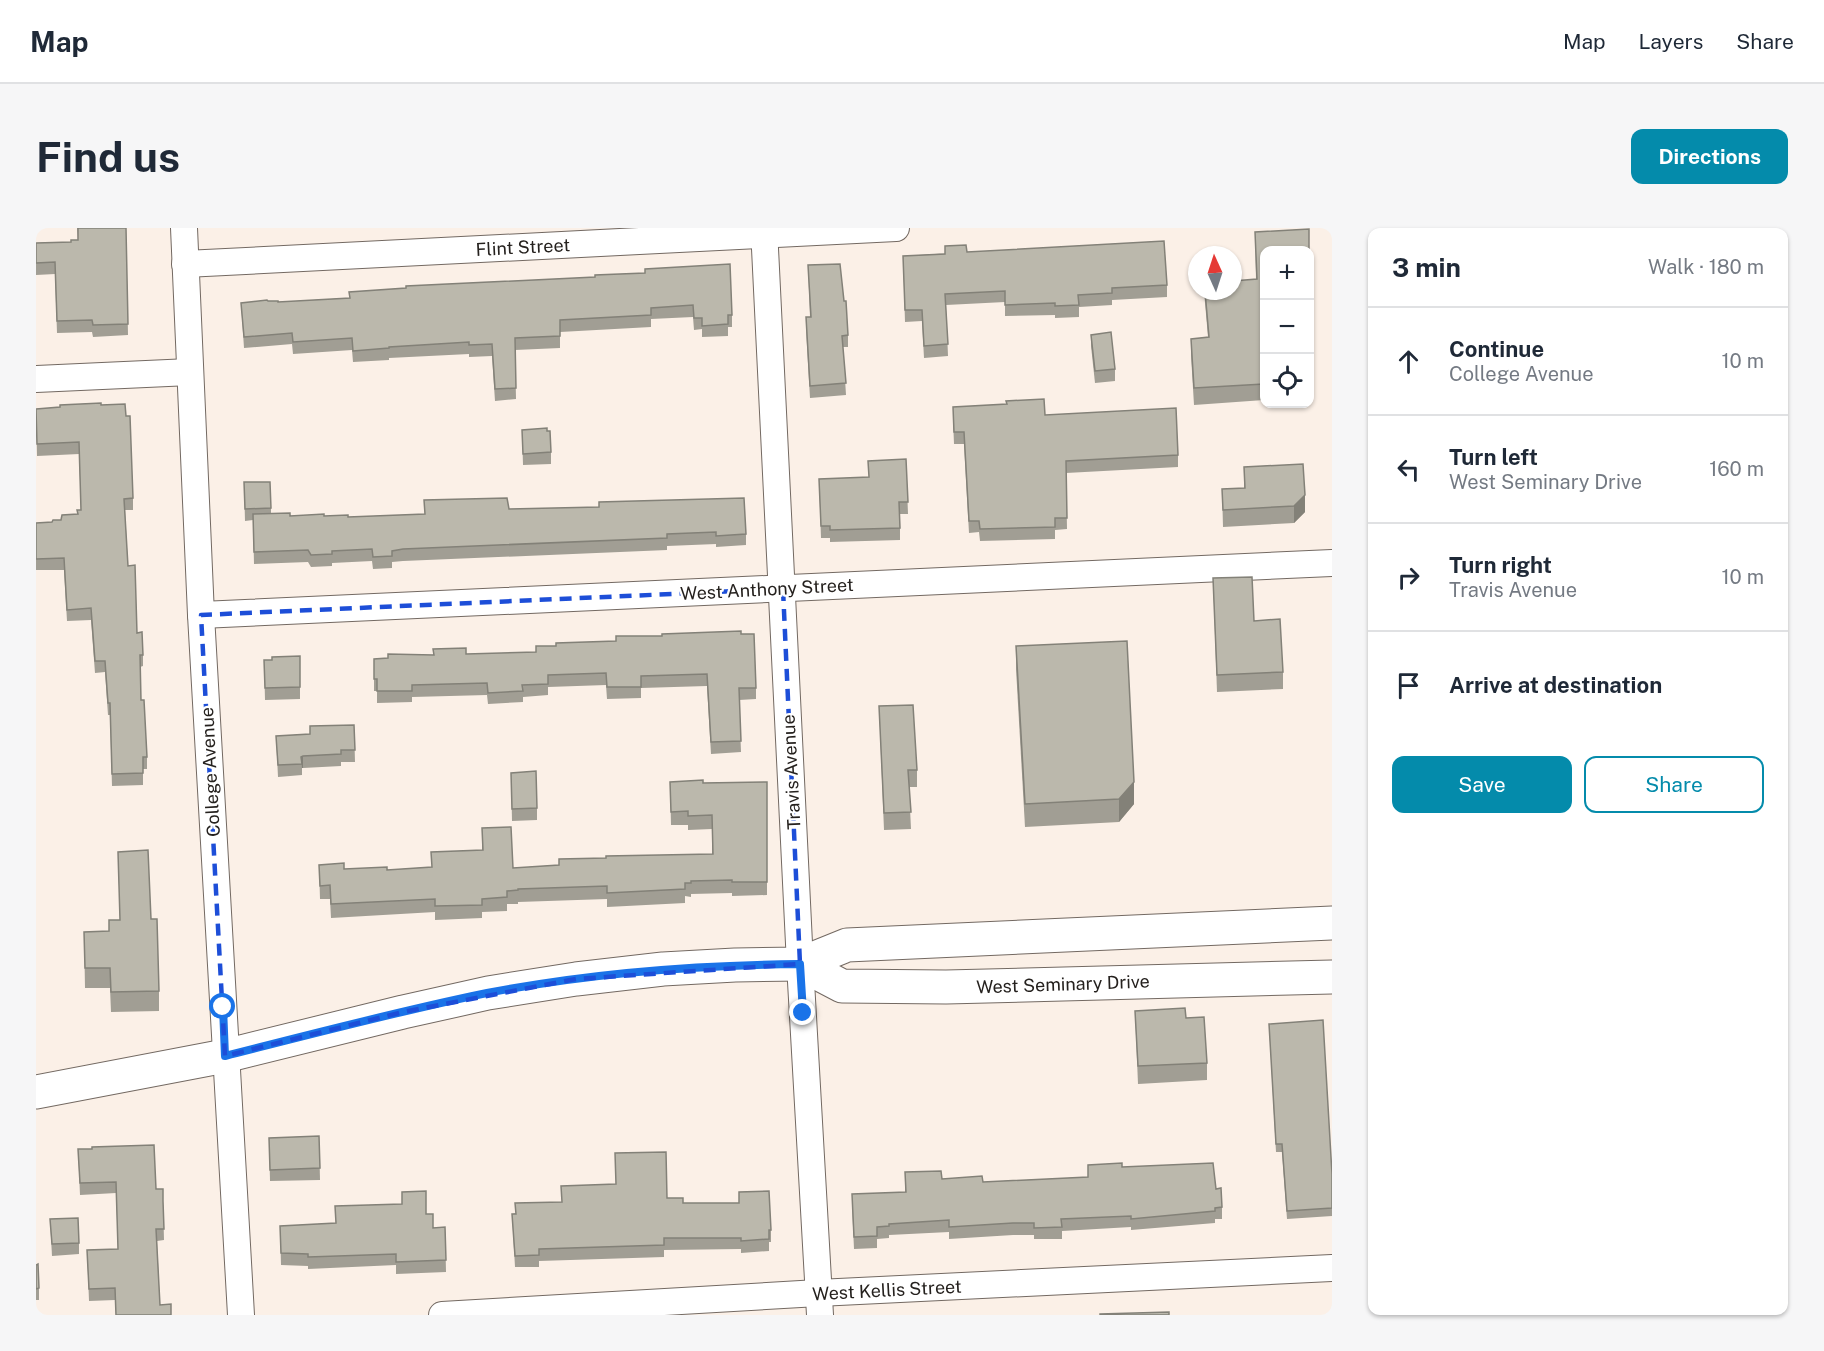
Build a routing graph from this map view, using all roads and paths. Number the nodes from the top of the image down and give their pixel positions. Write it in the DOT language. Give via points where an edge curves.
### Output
graph roads {
  1 [pos="184,228"];
  2 [pos="896,228"];
  3 [pos="764,231"];
  4 [pos="185,264"];
  5 [pos="190,372"];
  6 [pos="36,379"];
  7 [pos="1332,563"];
  8 [pos="783,589"];
  9 [pos="201,615"];
  10 [pos="1332,923"];
  11 [pos="800,964"];
  12 [pos="1332,977"];
  13 [pos="225,1056"];
  14 [pos="36,1092"];
  15 [pos="1332,1268"];
  16 [pos="819,1304"];
  17 [pos="241,1315"];
  18 [pos="442,1315"];
  1 -- 4 [label="street, College Avenue"];
  2 -- 3 [label="street, Flint Street"];
  3 -- 4 [label="street, Flint Street"];
  3 -- 8 [label="street, Travis Avenue"];
  4 -- 5 [label="street, College Avenue"];
  5 -- 6 [label="street"];
  5 -- 9 [label="street, College Avenue"];
  7 -- 8 [label="street, West Anthony Street"];
  8 -- 9 [label="street, West Anthony Street"];
  8 -- 11 [label="street, Travis Avenue"];
  9 -- 13 [label="street, College Avenue"];
  10 -- 11 [label="main road, West Seminary Drive" via="847,945"];
  11 -- 12 [label="main road, West Seminary Drive" via="842,986"];
  11 -- 13 [label="main road, West Seminary Drive" via="663,969 488,993"];
  11 -- 16 [label="street, Travis Avenue"];
  13 -- 14 [label="main road, West Seminary Drive"];
  13 -- 17 [label="street, College Avenue"];
  15 -- 16 [label="street, West Kellis Street"];
  16 -- 18 [label="street, West Kellis Street"];
}
